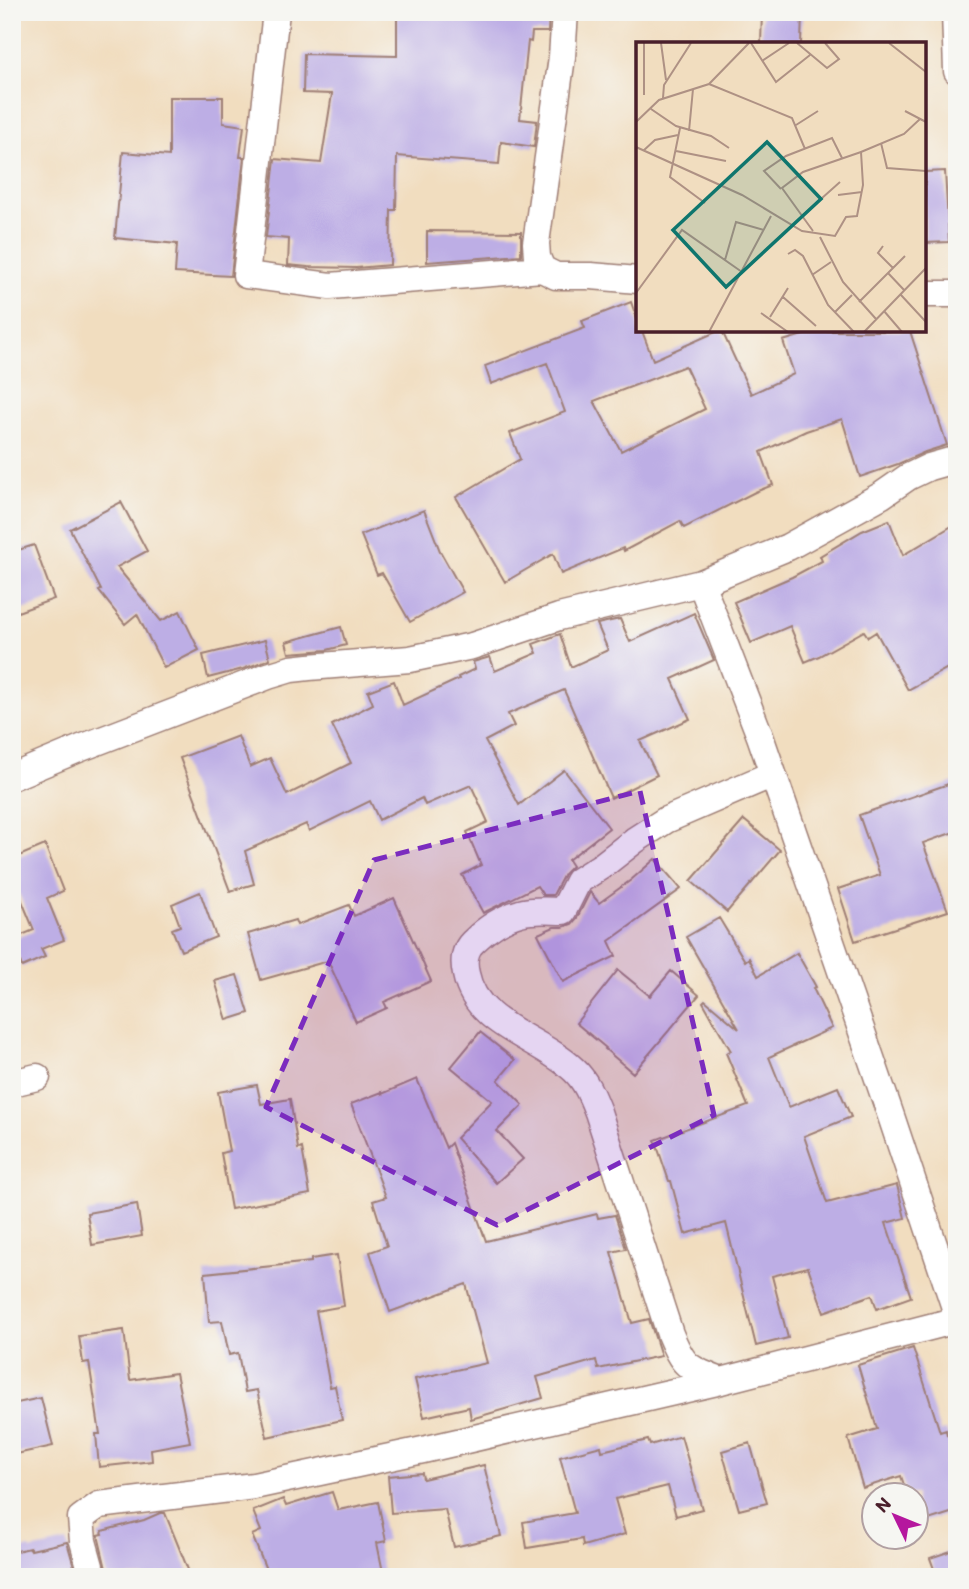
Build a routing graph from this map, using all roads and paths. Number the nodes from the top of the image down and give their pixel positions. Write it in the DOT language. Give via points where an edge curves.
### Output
graph roads {
  1 [pos="276,12"];
  2 [pos="565,12"];
  3 [pos="955,12"];
  4 [pos="957,71"];
  5 [pos="542,269"];
  6 [pos="636,280"];
  7 [pos="927,294"];
  8 [pos="957,294"];
  9 [pos="957,458"];
  10 [pos="701,583"];
  11 [pos="773,774"];
  12 [pos="12,777"];
  13 [pos="957,1314"];
  14 [pos="957,1320"];
  15 [pos="720,1381"];
  16 [pos="93,1577"];
  1 -- 5 [label="street" via="246,275 330,286"];
  2 -- 5 [label="street" via="536,243"];
  3 -- 4 [label="street"];
  5 -- 6 [label="street" via="556,276"];
  7 -- 8 [label="street"];
  9 -- 10 [label="street" via="908,477 788,547"];
  10 -- 11 [label="street"];
  10 -- 12 [label="street" via="559,617 472,646 410,659 279,673"];
  11 -- 13 [label="street"];
  11 -- 15 [label="street" via="666,820 578,881 563,911 521,912 487,929 470,945 463,961 474,998 486,1012 564,1062 586,1085 679,1356 688,1367"];
  14 -- 15 [label="street"];
  15 -- 16 [label="street" via="254,1486 99,1505 81,1518 82,1541"];
}
